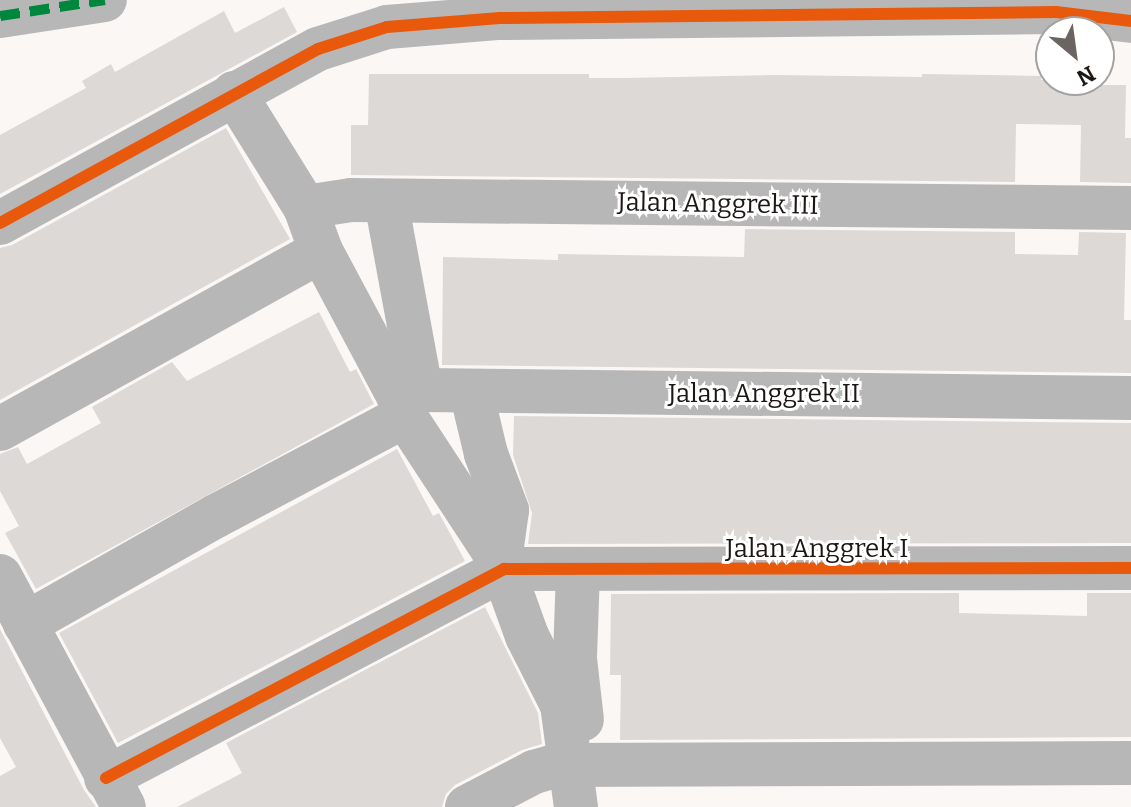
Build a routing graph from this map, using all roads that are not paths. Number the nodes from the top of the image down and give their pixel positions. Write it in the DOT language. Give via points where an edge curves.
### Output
graph roads {
  1 [pos="105,0"];
  2 [pos="0,16"];
  3 [pos="1131,21"];
  4 [pos="234,93"];
  5 [pos="386,201"];
  6 [pos="305,207"];
  7 [pos="1131,208"];
  8 [pos="0,223"];
  9 [pos="321,251"];
  10 [pos="471,391"];
  11 [pos="1131,398"];
  12 [pos="408,400"];
  13 [pos="0,429"];
  14 [pos="502,565"];
  15 [pos="1131,568"];
  16 [pos="578,571"];
  17 [pos="0,576"];
  18 [pos="25,624"];
  19 [pos="1131,763"];
  20 [pos="580,764"];
  21 [pos="115,792"];
  22 [pos="467,807"];
  23 [pos="576,807"];
  1 -- 2 [label="street"];
  3 -- 4 [label="street" via="1056,12 500,18 350,36"];
  4 -- 6 [label="street"];
  4 -- 8 [label="street"];
  5 -- 6 [label="street, Jalan Anggrek III"];
  5 -- 7 [label="street, Jalan Anggrek III"];
  5 -- 12 [label="street"];
  6 -- 9 [label="street"];
  9 -- 12 [label="street"];
  9 -- 13 [label="street"];
  10 -- 11 [label="street, Jalan Anggrek II"];
  10 -- 12 [label="street, Jalan Anggrek II"];
  10 -- 14 [label="street" via="507,510"];
  12 -- 14 [label="street"];
  12 -- 18 [label="street"];
  14 -- 16 [label="street, Jalan Anggrek I"];
  14 -- 20 [label="street" via="527,636 562,705"];
  14 -- 21 [label="street"];
  15 -- 16 [label="street, Jalan Anggrek I"];
  16 -- 20 [label="street"];
  17 -- 18 [label="street"];
  18 -- 21 [label="street"];
  19 -- 20 [label="street"];
  20 -- 22 [label="street" via="546,767"];
  20 -- 23 [label="street"];
}
